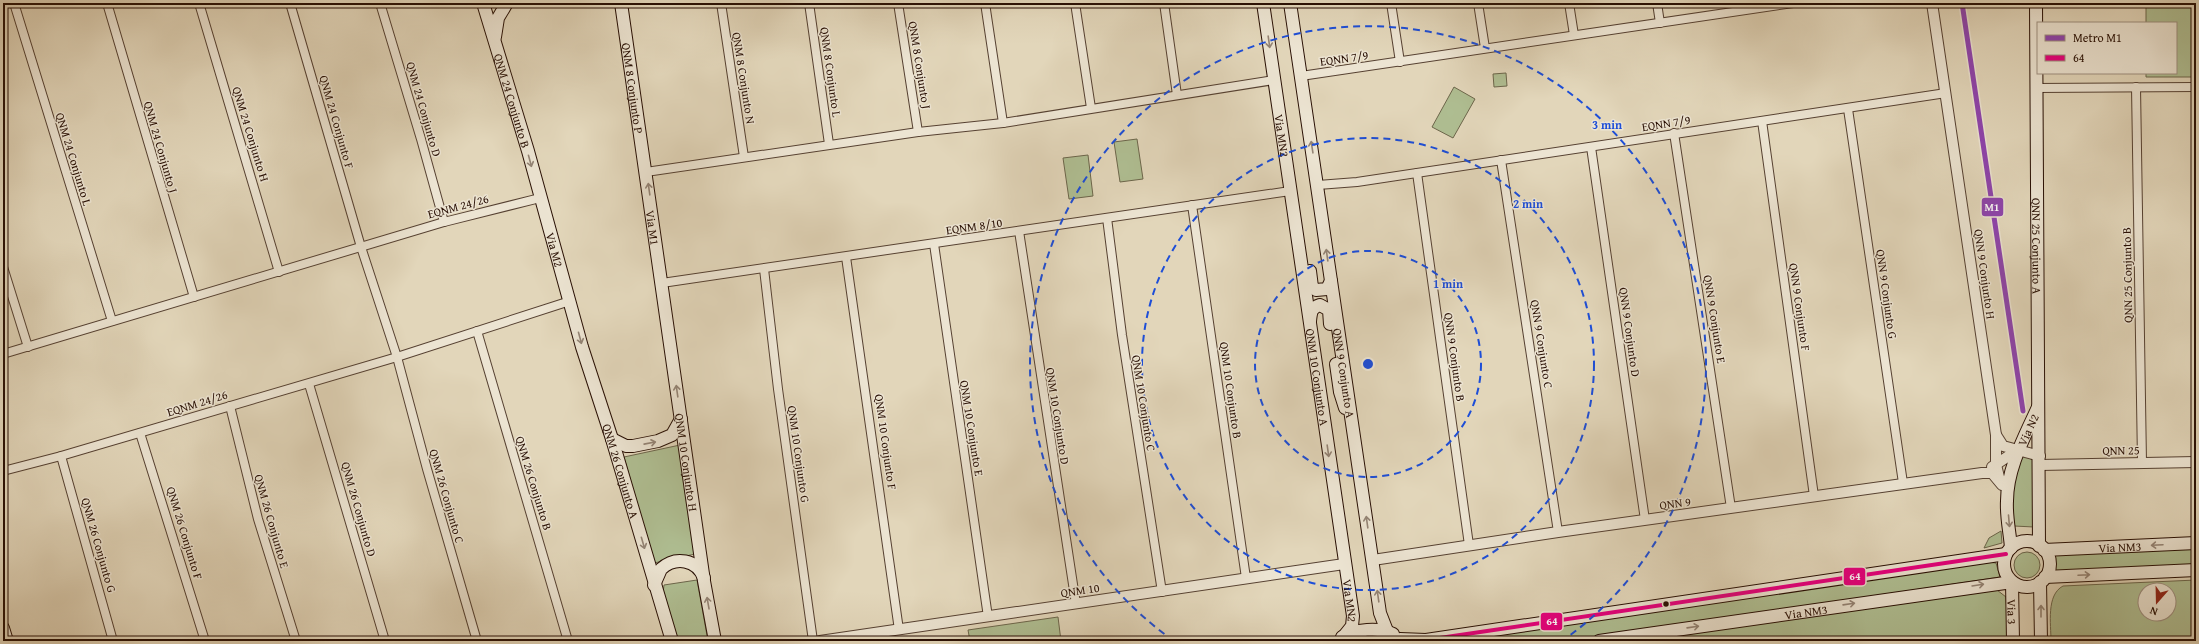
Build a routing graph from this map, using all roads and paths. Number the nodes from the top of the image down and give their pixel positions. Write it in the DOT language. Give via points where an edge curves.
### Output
graph roads {
  1 [pos="14,3"];
  2 [pos="107,3"];
  3 [pos="199,3"];
  4 [pos="290,3"];
  5 [pos="380,3"];
  6 [pos="483,3"];
  7 [pos="507,3"];
  8 [pos="721,3"];
  9 [pos="809,3"];
  10 [pos="898,3"];
  11 [pos="985,3"];
  12 [pos="1075,3"];
  13 [pos="1164,3"];
  14 [pos="1263,3"];
  15 [pos="1283,3"];
  16 [pos="1290,3"];
  17 [pos="1391,3"];
  18 [pos="1478,3"];
  19 [pos="1569,3"];
  20 [pos="1657,3"];
  21 [pos="1793,3"];
  22 [pos="1932,3"];
  23 [pos="2036,3"];
  24 [pos="620,5"];
  25 [pos="1748,6"];
  26 [pos="1660,23"];
  27 [pos="1574,35"];
  28 [pos="495,41"];
  29 [pos="1485,48"];
  30 [pos="1400,62"];
  31 [pos="1300,72"];
  32 [pos="1274,80"];
  33 [pos="2136,87"];
  34 [pos="2196,87"];
  35 [pos="2036,88"];
  36 [pos="1946,93"];
  37 [pos="1177,95"];
  38 [pos="1091,108"];
  39 [pos="1848,109"];
  40 [pos="1762,121"];
  41 [pos="1003,122"];
  42 [pos="918,132"];
  43 [pos="1674,133"];
  44 [pos="829,144"];
  45 [pos="1591,147"];
  46 [pos="744,157"];
  47 [pos="1501,160"];
  48 [pos="646,172"];
  49 [pos="1417,173"];
  50 [pos="1288,175"];
  51 [pos="1318,185"];
  52 [pos="1290,191"];
  53 [pos="540,198"];
  54 [pos="1192,205"];
  55 [pos="1107,218"];
  56 [pos="444,222"];
  57 [pos="1019,231"];
  58 [pos="934,244"];
  59 [pos="361,247"];
  60 [pos="846,257"];
  61 [pos="3,267"];
  62 [pos="764,269"];
  63 [pos="280,272"];
  64 [pos="1331,281"];
  65 [pos="662,283"];
  66 [pos="194,297"];
  67 [pos="570,301"];
  68 [pos="112,321"];
  69 [pos="1309,324"];
  70 [pos="477,331"];
  71 [pos="28,347"];
  72 [pos="3,354"];
  73 [pos="397,357"];
  74 [pos="309,384"];
  75 [pos="2040,404"];
  76 [pos="230,406"];
  77 [pos="681,419"];
  78 [pos="140,433"];
  79 [pos="1355,434"];
  80 [pos="1996,435"];
  81 [pos="612,439"];
  82 [pos="2019,449"];
  83 [pos="61,456"];
  84 [pos="2042,461"];
  85 [pos="2142,462"];
  86 [pos="2196,462"];
  87 [pos="1996,465"];
  88 [pos="3,471"];
  89 [pos="1982,473"];
  90 [pos="1903,483"];
  91 [pos="2002,485"];
  92 [pos="1814,496"];
  93 [pos="2007,502"];
  94 [pos="1731,508"];
  95 [pos="1645,520"];
  96 [pos="1558,532"];
  97 [pos="2196,543"];
  98 [pos="1469,545"];
  99 [pos="2042,548"];
  100 [pos="2009,551"];
  101 [pos="1373,560"];
  102 [pos="1344,564"];
  103 [pos="2196,570"];
  104 [pos="1246,578"];
  105 [pos="2043,579"];
  106 [pos="704,581"];
  107 [pos="2012,582"];
  108 [pos="654,585"];
  109 [pos="1162,592"];
  110 [pos="1076,604"];
  111 [pos="988,617"];
  112 [pos="3,628"];
  113 [pos="899,630"];
  114 [pos="1387,631"];
  115 [pos="1341,638"];
  116 [pos="1401,640"];
  117 [pos="7,641"];
  118 [pos="113,641"];
  119 [pos="205,641"];
  120 [pos="296,641"];
  121 [pos="385,641"];
  122 [pos="476,641"];
  123 [pos="568,641"];
  124 [pos="672,641"];
  125 [pos="715,641"];
  126 [pos="813,641"];
  127 [pos="820,641"];
  128 [pos="1599,641"];
  129 [pos="2013,641"];
  130 [pos="2041,641"];
  1 -- 68 [label="street, QNM 24 Conjunto L"];
  2 -- 66 [label="street, QNM 24 Conjunto J"];
  3 -- 63 [label="street, QNM 24 Conjunto H"];
  4 -- 59 [label="street, QNM 24 Conjunto F"];
  5 -- 56 [label="street, QNM 24 Conjunto D"];
  6 -- 28 [label="main road, QNM 24 Conjunto B"];
  7 -- 28 [label="main road" via="498,18"];
  8 -- 46 [label="street, QNM 8 Conjunto N"];
  9 -- 44 [label="street, QNM 8 Conjunto L"];
  10 -- 42 [label="street, QNM 8 Conjunto J"];
  11 -- 41 [label="street"];
  12 -- 38 [label="street"];
  13 -- 37 [label="street"];
  14 -- 32 [label="main road, Via MN2, one-way"];
  15 -- 31 [label="main road" via="1289,39"];
  16 -- 31 [label="main road"];
  17 -- 30 [label="street"];
  18 -- 29 [label="street"];
  19 -- 27 [label="street"];
  20 -- 26 [label="street"];
  21 -- 25 [label="street, EQNN 7/9"];
  22 -- 36 [label="street, QNN 9 Conjunto H"];
  23 -- 35 [label="main road"];
  24 -- 48 [label="main road, QNM 8 Conjunto P"];
  25 -- 26 [label="street, EQNN 7/9"];
  26 -- 27 [label="street, EQNN 7/9"];
  27 -- 29 [label="street, EQNN 7/9"];
  28 -- 53 [label="main road, QNM 24 Conjunto B, one-way"];
  29 -- 30 [label="street, EQNN 7/9"];
  30 -- 31 [label="street, EQNN 7/9"];
  51 -- 31 [label="main road, one-way"];
  32 -- 37 [label="street"];
  32 -- 50 [label="main road, Via MN2"];
  33 -- 34 [label="street"];
  33 -- 35 [label="street"];
  33 -- 85 [label="street, QNN 25 Conjunto B"];
  35 -- 75 [label="main road, QNN 25 Conjunto A"];
  36 -- 39 [label="street, EQNN 7/9"];
  36 -- 80 [label="street, QNN 9 Conjunto H"];
  37 -- 38 [label="street"];
  38 -- 41 [label="street"];
  39 -- 40 [label="street, EQNN 7/9"];
  39 -- 90 [label="street, QNN 9 Conjunto G"];
  40 -- 43 [label="street, EQNN 7/9"];
  40 -- 92 [label="street, QNN 9 Conjunto F"];
  41 -- 42 [label="street"];
  42 -- 44 [label="street"];
  43 -- 45 [label="street, EQNN 7/9"];
  43 -- 94 [label="street, QNN 9 Conjunto E"];
  44 -- 46 [label="street"];
  45 -- 47 [label="street, EQNN 7/9"];
  45 -- 95 [label="street, QNN 9 Conjunto D"];
  46 -- 48 [label="street"];
  47 -- 49 [label="street, EQNN 7/9"];
  47 -- 96 [label="street, QNN 9 Conjunto C"];
  65 -- 48 [label="main road, Via M1, one-way"];
  49 -- 51 [label="street, EQNN 7/9"];
  49 -- 98 [label="street, QNN 9 Conjunto B"];
  50 -- 52 [label="main road, Via MN2"];
  50 -- 64 [label="main road" via="1302,221 1312,287 1316,290 1327,289"];
  64 -- 51 [label="main road, QNN 9 Conjunto A, one-way"];
  52 -- 54 [label="street, EQNM 8/10"];
  52 -- 69 [label="main road, QNM 10 Conjunto A"];
  53 -- 56 [label="street, EQNM 24/26"];
  53 -- 67 [label="main road, Via M2"];
  54 -- 55 [label="street, EQNM 8/10"];
  54 -- 104 [label="street, QNM 10 Conjunto B"];
  55 -- 57 [label="street, EQNM 8/10"];
  55 -- 109 [label="street, QNM 10 Conjunto C" via="1122,335"];
  56 -- 59 [label="street, EQNM 24/26"];
  57 -- 58 [label="street, EQNM 8/10"];
  57 -- 110 [label="street, QNM 10 Conjunto D"];
  58 -- 60 [label="street, EQNM 8/10"];
  58 -- 111 [label="street, QNM 10 Conjunto E"];
  59 -- 63 [label="street, EQNM 24/26"];
  59 -- 73 [label="street"];
  60 -- 62 [label="street, EQNM 8/10"];
  60 -- 113 [label="street, QNM 10 Conjunto F"];
  61 -- 71 [label="street"];
  62 -- 65 [label="street, EQNM 8/10"];
  62 -- 126 [label="street, QNM 10 Conjunto G"];
  63 -- 66 [label="street, EQNM 24/26"];
  64 -- 79 [label="main road, QNN 9 Conjunto A"];
  77 -- 65 [label="main road, QNM 10 Conjunto H, one-way"];
  66 -- 68 [label="street, EQNM 24/26"];
  67 -- 70 [label="street, EQNM 24/26"];
  67 -- 81 [label="main road, QNM 26 Conjunto A, one-way"];
  68 -- 71 [label="street, EQNM 24/26"];
  69 -- 79 [label="main road" via="1311,310 1314,307 1320,305 1329,310 1340,392"];
  69 -- 102 [label="main road, QNM 10 Conjunto A, one-way"];
  70 -- 73 [label="street, EQNM 24/26"];
  70 -- 123 [label="street, QNM 26 Conjunto B"];
  71 -- 72 [label="street, EQNM 24/26"];
  73 -- 74 [label="street, EQNM 24/26"];
  73 -- 122 [label="street, QNM 26 Conjunto C"];
  74 -- 76 [label="street, EQNM 24/26"];
  74 -- 121 [label="street, QNM 26 Conjunto D"];
  75 -- 82 [label="main road, Via N2"];
  75 -- 84 [label="main road, Via N2"];
  76 -- 78 [label="street, EQNM 24/26"];
  76 -- 120 [label="street, QNM 26 Conjunto E" via="258,519"];
  81 -- 77 [label="main road, one-way" via="626,446 658,441 672,435"];
  77 -- 106 [label="main road, QNM 10 Conjunto H"];
  78 -- 83 [label="street, EQNM 24/26"];
  78 -- 119 [label="street, QNM 26 Conjunto F"];
  101 -- 79 [label="main road, QNN 9 Conjunto A, one-way"];
  80 -- 82 [label="street" via="2003,446"];
  80 -- 87 [label="street, QNN 9 Conjunto H"];
  81 -- 108 [label="main road, QNM 26 Conjunto A, one-way"];
  82 -- 84 [label="street"];
  82 -- 87 [label="street, QNN 9"];
  82 -- 93 [label="main road, Via N2" via="2008,485"];
  83 -- 88 [label="street, EQNM 24/26"];
  83 -- 118 [label="street, QNM 26 Conjunto G"];
  84 -- 85 [label="street, QNN 25"];
  84 -- 99 [label="main road, Via N2"];
  85 -- 86 [label="street, QNN 25"];
  87 -- 89 [label="street, QNN 9"];
  87 -- 91 [label="street, QNN 9 Conjunto H"];
  89 -- 90 [label="street, QNN 9"];
  89 -- 91 [label="street" via="1992,473"];
  90 -- 92 [label="street, QNN 9"];
  91 -- 93 [label="street, QNN 9 Conjunto H"];
  92 -- 94 [label="street, QNN 9"];
  93 -- 100 [label="main road, Via N2, one-way"];
  94 -- 95 [label="street, QNN 9"];
  95 -- 96 [label="street, QNN 9"];
  96 -- 98 [label="street, QNN 9"];
  97 -- 99 [label="main road, Via NM3, one-way"];
  98 -- 101 [label="street, QNN 9"];
  99 -- 100 [label="main road" via="2027,542 2018,543"];
  99 -- 105 [label="main road" via="2049,560 2049,567"];
  100 -- 107 [label="main road" via="2004,567"];
  100 -- 116 [label="main road" via="1426,640"];
  114 -- 101 [label="main road, one-way" via="1380,612"];
  102 -- 104 [label="street, QNM 10"];
  102 -- 115 [label="main road, Via MN2" via="1353,616 1352,626"];
  105 -- 103 [label="main road, one-way"];
  104 -- 109 [label="street, QNM 10"];
  105 -- 107 [label="main road" via="2029,587"];
  130 -- 105 [label="main road, one-way"];
  106 -- 108 [label="main road" via="696,567 687,561 675,561 661,569"];
  125 -- 106 [label="main road, QNM 10 Conjunto H, one-way"];
  128 -- 107 [label="main road, Via NM3, one-way"];
  107 -- 129 [label="main road, Via 3"];
  108 -- 124 [label="main road, QNM 26 Conjunto A"];
  109 -- 110 [label="street, QNM 10"];
  110 -- 111 [label="street, QNM 10"];
  111 -- 113 [label="street, QNM 10"];
  112 -- 117 [label="main road"];
  113 -- 127 [label="street, QNM 10"];
  114 -- 115 [label="main road" via="1363,631"];
  114 -- 116 [label="main road"];
}
